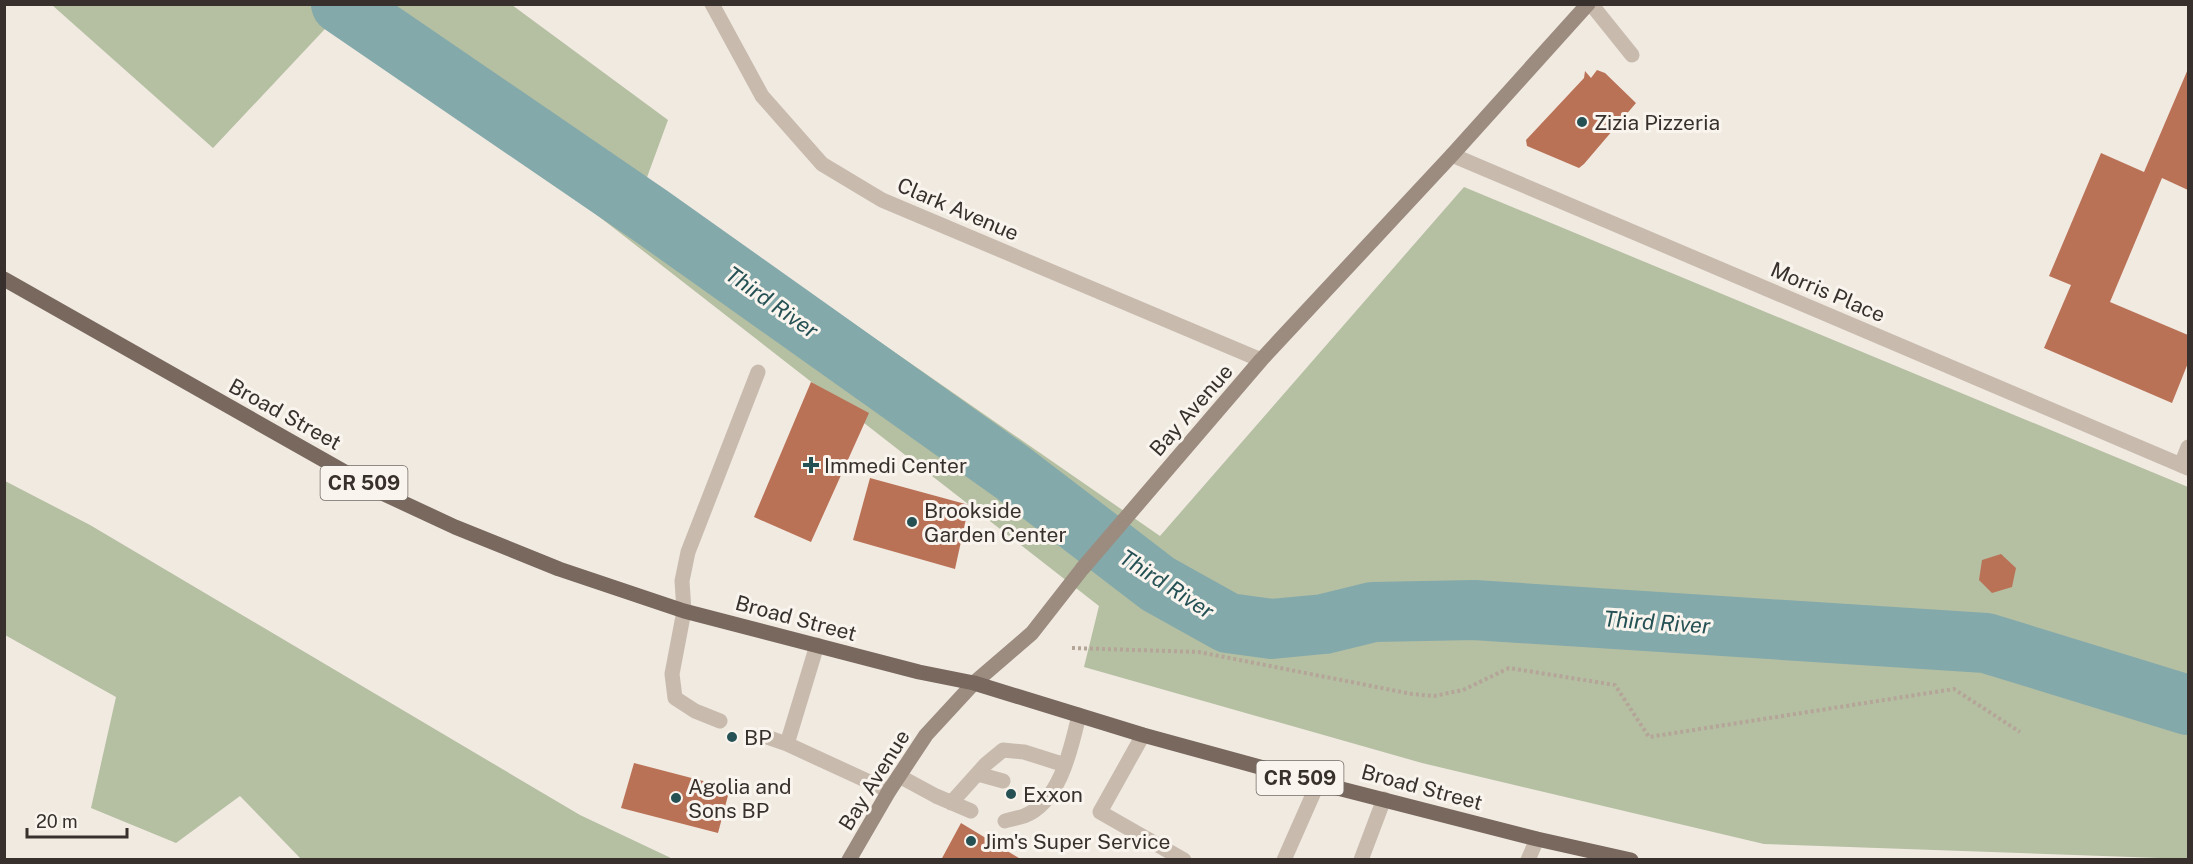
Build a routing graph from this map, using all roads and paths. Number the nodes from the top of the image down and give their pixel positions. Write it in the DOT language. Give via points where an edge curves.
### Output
graph roads {
  1 [pos="712,4"];
  2 [pos="1589,4"];
  3 [pos="1632,55"];
  4 [pos="1452,155"];
  5 [pos="4,279"];
  6 [pos="1261,360"];
  7 [pos="758,372"];
  8 [pos="2188,447"];
  9 [pos="2185,466"];
  10 [pos="684,611"];
  11 [pos="817,645"];
  12 [pos="1072,648"];
  13 [pos="974,683"];
  14 [pos="1079,715"];
  15 [pos="720,721"];
  16 [pos="2020,732"];
  17 [pos="761,735"];
  18 [pos="1143,735"];
  19 [pos="787,744"];
  20 [pos="1065,765"];
  21 [pos="978,774"];
  22 [pos="899,776"];
  23 [pos="1003,781"];
  24 [pos="1318,783"];
  25 [pos="1034,789"];
  26 [pos="889,791"];
  27 [pos="1050,796"];
  28 [pos="1384,799"];
  29 [pos="951,803"];
  30 [pos="971,811"];
  31 [pos="1005,821"];
  32 [pos="1537,839"];
  33 [pos="852,858"];
  34 [pos="1184,860"];
  35 [pos="1284,860"];
  36 [pos="1361,860"];
  37 [pos="1528,860"];
  38 [pos="1631,860"];
  1 -- 6 [label="street, Clark Avenue" via="762,96 822,164 882,200"];
  2 -- 3 [label="street"];
  2 -- 4 [label="street, Bay Avenue"];
  4 -- 6 [label="street, Bay Avenue"];
  4 -- 9 [label="street, Morris Place"];
  5 -- 10 [label="main road, Broad Street / CR 509" via="382,493 559,569"];
  6 -- 13 [label="street, Bay Avenue" via="1032,633"];
  7 -- 10 [label="street" via="688,552 682,581"];
  8 -- 9 [label="street"];
  10 -- 11 [label="main road, Broad Street / CR 509"];
  10 -- 15 [label="street" via="672,674 675,698"];
  11 -- 13 [label="main road, Broad Street / CR 509"];
  11 -- 19 [label="street"];
  12 -- 16 [label="path" via="1199,652 1434,696 1463,690 1509,668 1615,685 1649,737 1954,689"];
  13 -- 14 [label="main road, Broad Street / CR 509"];
  13 -- 22 [label="street, Bay Avenue" via="926,735"];
  14 -- 18 [label="main road, Broad Street / CR 509"];
  14 -- 20 [label="street"];
  17 -- 19 [label="street"];
  18 -- 24 [label="main road, Broad Street / CR 509"];
  18 -- 34 [label="street" via="1100,812"];
  19 -- 26 [label="street"];
  20 -- 21 [label="street" via="1003,750"];
  20 -- 27 [label="street"];
  21 -- 23 [label="street"];
  21 -- 29 [label="street"];
  22 -- 26 [label="street, Bay Avenue"];
  22 -- 29 [label="street"];
  24 -- 28 [label="main road, Broad Street / CR 509"];
  24 -- 35 [label="street"];
  25 -- 27 [label="street"];
  26 -- 33 [label="street, Bay Avenue"];
  27 -- 31 [label="street" via="1026,815"];
  28 -- 32 [label="main road, Broad Street / CR 509"];
  28 -- 36 [label="street"];
  29 -- 30 [label="street"];
  32 -- 37 [label="street"];
  32 -- 38 [label="main road, Broad Street / CR 509"];
}
